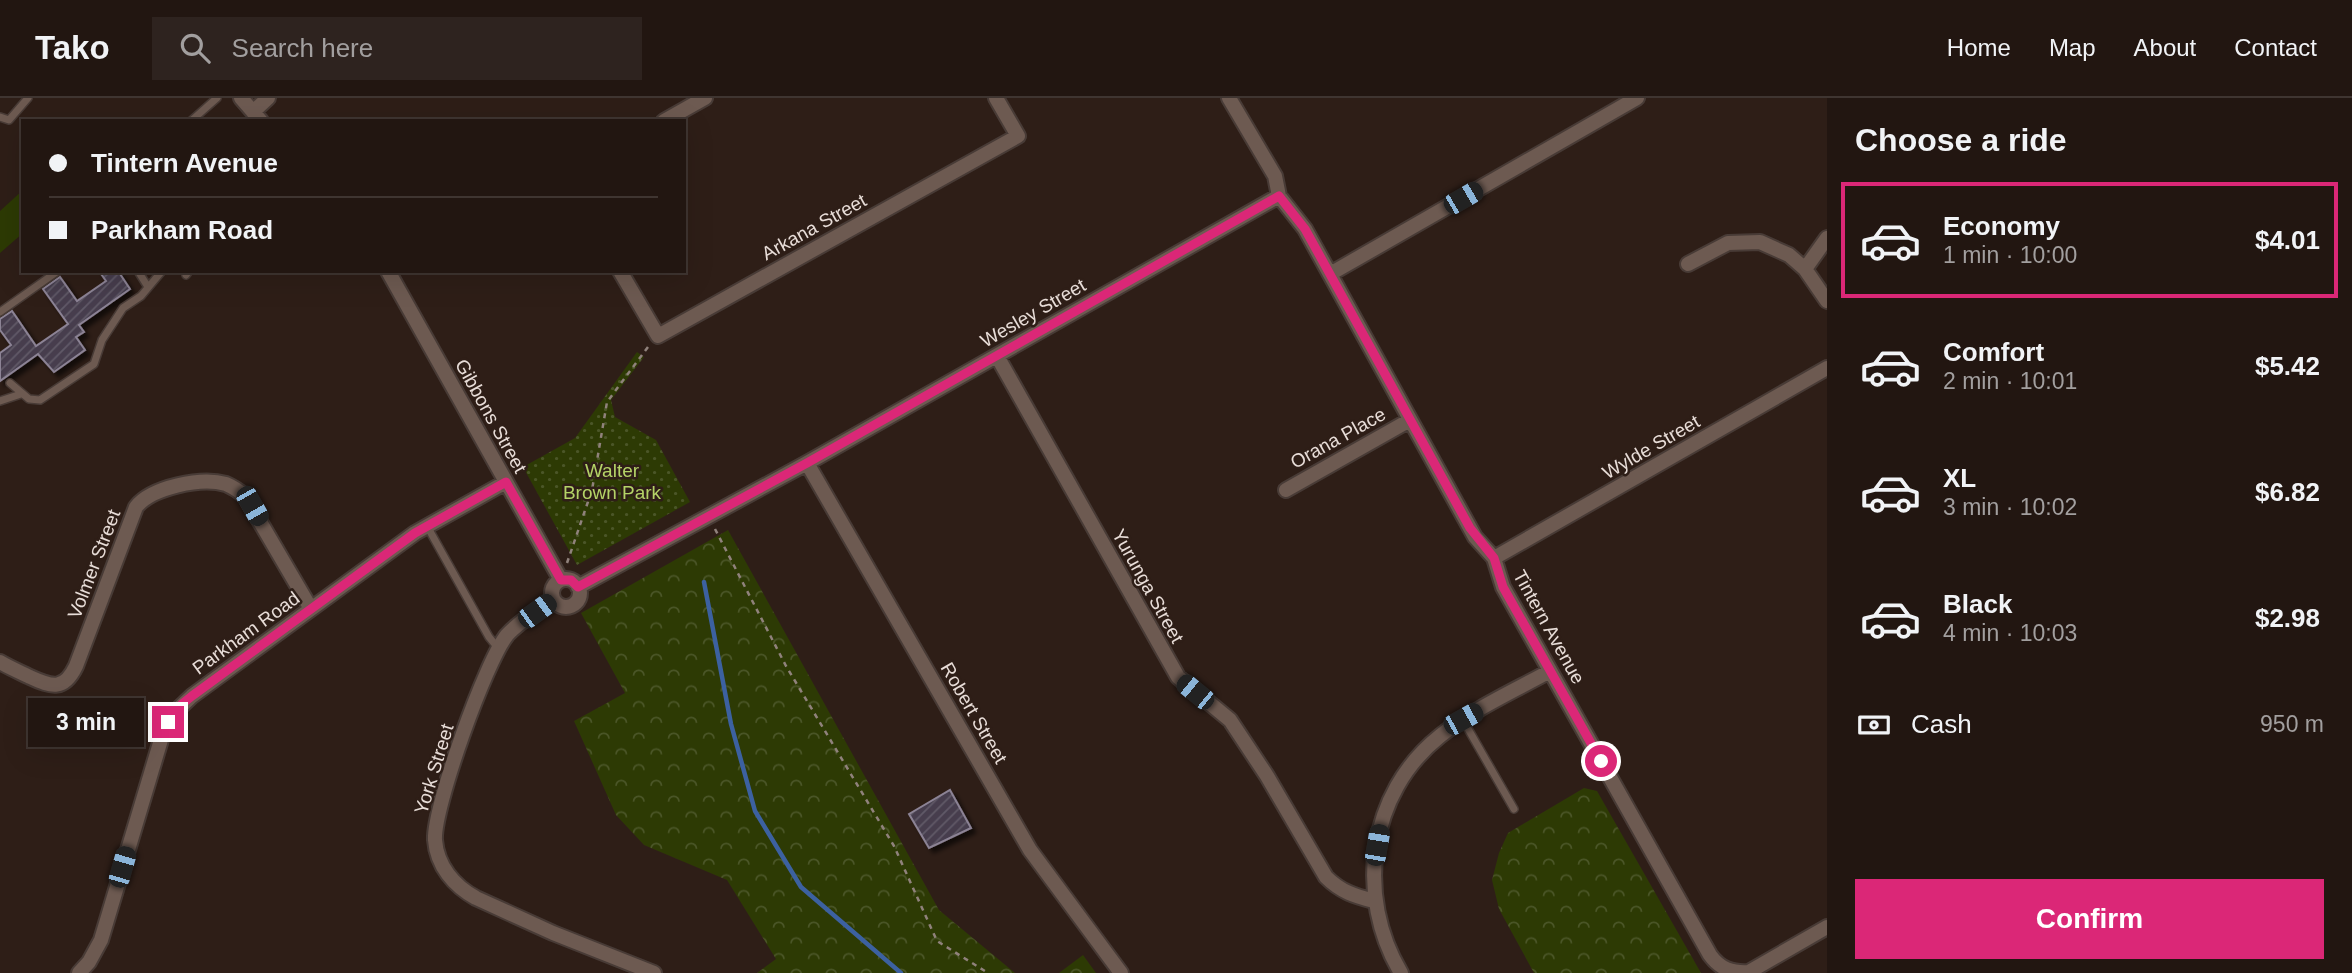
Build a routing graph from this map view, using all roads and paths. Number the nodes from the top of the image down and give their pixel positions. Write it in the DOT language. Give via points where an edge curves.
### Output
graph roads {
  1 [pos="28,98"];
  2 [pos="217,98"];
  3 [pos="241,98"];
  4 [pos="268,98"];
  5 [pos="705,98"];
  6 [pos="996,98"];
  7 [pos="1229,98"];
  8 [pos="1637,98"];
  9 [pos="680,104"];
  10 [pos="257,116"];
  11 [pos="0,117"];
  12 [pos="193,119"];
  13 [pos="666,119"];
  14 [pos="1279,196"];
  15 [pos="1827,238"];
  16 [pos="1688,264"];
  17 [pos="1805,269"];
  18 [pos="55,273"];
  19 [pos="139,273"];
  20 [pos="160,273"];
  21 [pos="392,273"];
  22 [pos="621,273"];
  23 [pos="1330,274"];
  24 [pos="148,287"];
  25 [pos="1827,301"];
  26 [pos="0,312"];
  27 [pos="658,336"];
  28 [pos="997,356"];
  29 [pos="1827,368"];
  30 [pos="10,383"];
  31 [pos="21,394"];
  32 [pos="0,401"];
  33 [pos="1410,420"];
  34 [pos="807,463"];
  35 [pos="506,482"];
  36 [pos="1286,490"];
  37 [pos="708,516"];
  38 [pos="427,526"];
  39 [pos="1494,558"];
  40 [pos="558,575"];
  41 [pos="578,587"];
  42 [pos="553,599"];
  43 [pos="311,609"];
  44 [pos="498,648"];
  45 [pos="0,662"];
  46 [pos="1550,671"];
  47 [pos="1463,719"];
  48 [pos="1514,809"];
  49 [pos="1374,901"];
  50 [pos="1827,927"];
  51 [pos="1748,972"];
  52 [pos="79,973"];
  53 [pos="654,973"];
  54 [pos="988,973"];
  55 [pos="1121,973"];
  56 [pos="1401,973"];
  1 -- 11 [label="lane" via="9,120"];
  2 -- 12 [label="lane"];
  3 -- 10 [label="street"];
  4 -- 10 [label="street"];
  5 -- 9 [label="street"];
  6 -- 27 [label="street, Arkana Street" via="1017,136"];
  7 -- 14 [label="street, Tintern Avenue" via="1275,176"];
  8 -- 23 [label="street"];
  9 -- 13 [label="street"];
  14 -- 23 [label="street, Tintern Avenue" via="1299,220"];
  14 -- 28 [label="street, Wesley Street"];
  15 -- 17 [label="street"];
  16 -- 17 [label="street" via="1728,243 1745,241 1773,247"];
  17 -- 25 [label="street"];
  18 -- 26 [label="lane"];
  19 -- 24 [label="lane"];
  20 -- 24 [label="lane"];
  21 -- 35 [label="street, Gibbons Street"];
  22 -- 27 [label="street"];
  23 -- 33 [label="street, Tintern Avenue"];
  24 -- 31 [label="lane" via="123,308 102,340 94,364 40,400"];
  27 -- 40 [label="path" via="607,402 592,490 567,563"];
  28 -- 34 [label="street, Wesley Street"];
  28 -- 49 [label="street, Yurunga Street" via="1178,677 1230,720 1326,877 1350,895"];
  29 -- 39 [label="street, Wylde Street"];
  30 -- 31 [label="lane"];
  31 -- 32 [label="lane"];
  33 -- 36 [label="street, Orana Place"];
  33 -- 39 [label="street, Tintern Avenue" via="1475,537"];
  34 -- 37 [label="street"];
  34 -- 55 [label="street, Robert Street" via="1030,850"];
  35 -- 38 [label="street, Parkham Road"];
  35 -- 40 [label="street, Gibbons Street"];
  37 -- 41 [label="street"];
  37 -- 54 [label="path" via="786,666 894,846 937,941"];
  38 -- 43 [label="street, Parkham Road"];
  38 -- 44 [label="lane"];
  39 -- 46 [label="street, Tintern Avenue" via="1503,587"];
  40 -- 41 [label="street"];
  40 -- 42 [label="street"];
  41 -- 42 [label="street" via="578,600 571,606"];
  42 -- 44 [label="street, York Street" via="521,622"];
  43 -- 45 [label="street, Volmer Street" via="245,496 217,483 172,487 151,494 136,507 76,666 66,681 45,684"];
  43 -- 52 [label="street, Parkham Road" via="192,696 168,722 101,940"];
  44 -- 53 [label="street, York Street" via="438,811 435,839 442,865 457,885 476,898"];
  46 -- 47 [label="street"];
  46 -- 51 [label="street, Tintern Avenue" via="1710,955 1727,970"];
  47 -- 48 [label="lane"];
  47 -- 49 [label="street" via="1438,737 1394,790 1380,825 1373,865"];
  49 -- 56 [label="street" via="1383,936"];
  50 -- 51 [label="street"];
}
